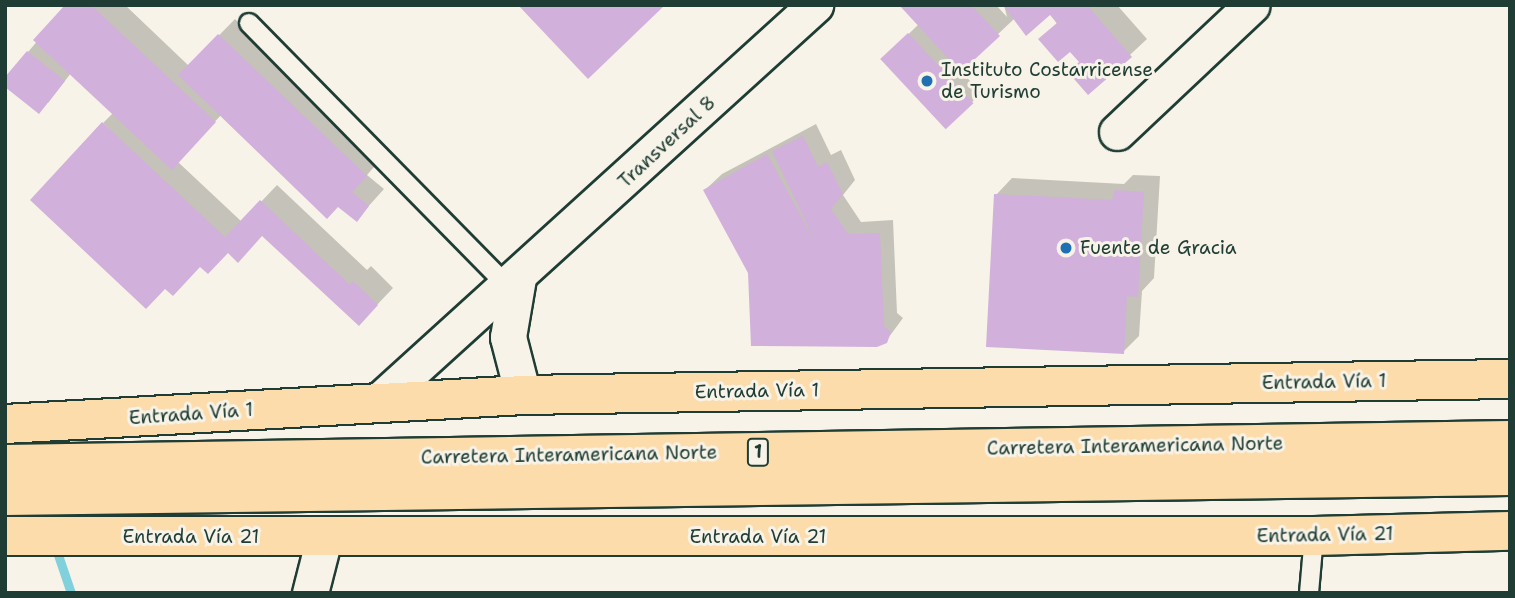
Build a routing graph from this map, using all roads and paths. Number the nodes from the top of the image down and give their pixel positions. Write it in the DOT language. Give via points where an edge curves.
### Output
graph roads {
  1 [pos="815,5"];
  2 [pos="1252,5"];
  3 [pos="249,23"];
  4 [pos="1117,132"];
  5 [pos="513,282"];
  6 [pos="1510,379"];
  7 [pos="523,395"];
  8 [pos="380,400"];
  9 [pos="5,424"];
  10 [pos="1510,440"];
  11 [pos="5,464"];
  12 [pos="1510,476"];
  13 [pos="5,496"];
  14 [pos="1510,531"];
  15 [pos="5,536"];
  16 [pos="1314,536"];
  17 [pos="324,538"];
  18 [pos="310,593"];
  19 [pos="1309,593"];
  1 -- 5 [label="street, Transversal 8"];
  2 -- 4 [label="street"];
  3 -- 5 [label="lane"];
  5 -- 7 [label="street" via="508,337"];
  5 -- 8 [label="street, Transversal 8"];
  6 -- 7 [label="main road, Entrada Vía 1"];
  7 -- 8 [label="main road, Entrada Vía 1"];
  8 -- 9 [label="main road, Entrada Vía 1"];
  10 -- 11 [label="main road, Carretera Interamericana Norte / 1"];
  12 -- 13 [label="main road, Carretera Interamericana Norte / 1"];
  14 -- 16 [label="main road, Entrada Vía 21"];
  15 -- 17 [label="main road, Entrada Vía 21"];
  16 -- 17 [label="main road, Entrada Vía 21"];
  16 -- 19 [label="lane"];
  17 -- 18 [label="street"];
}
